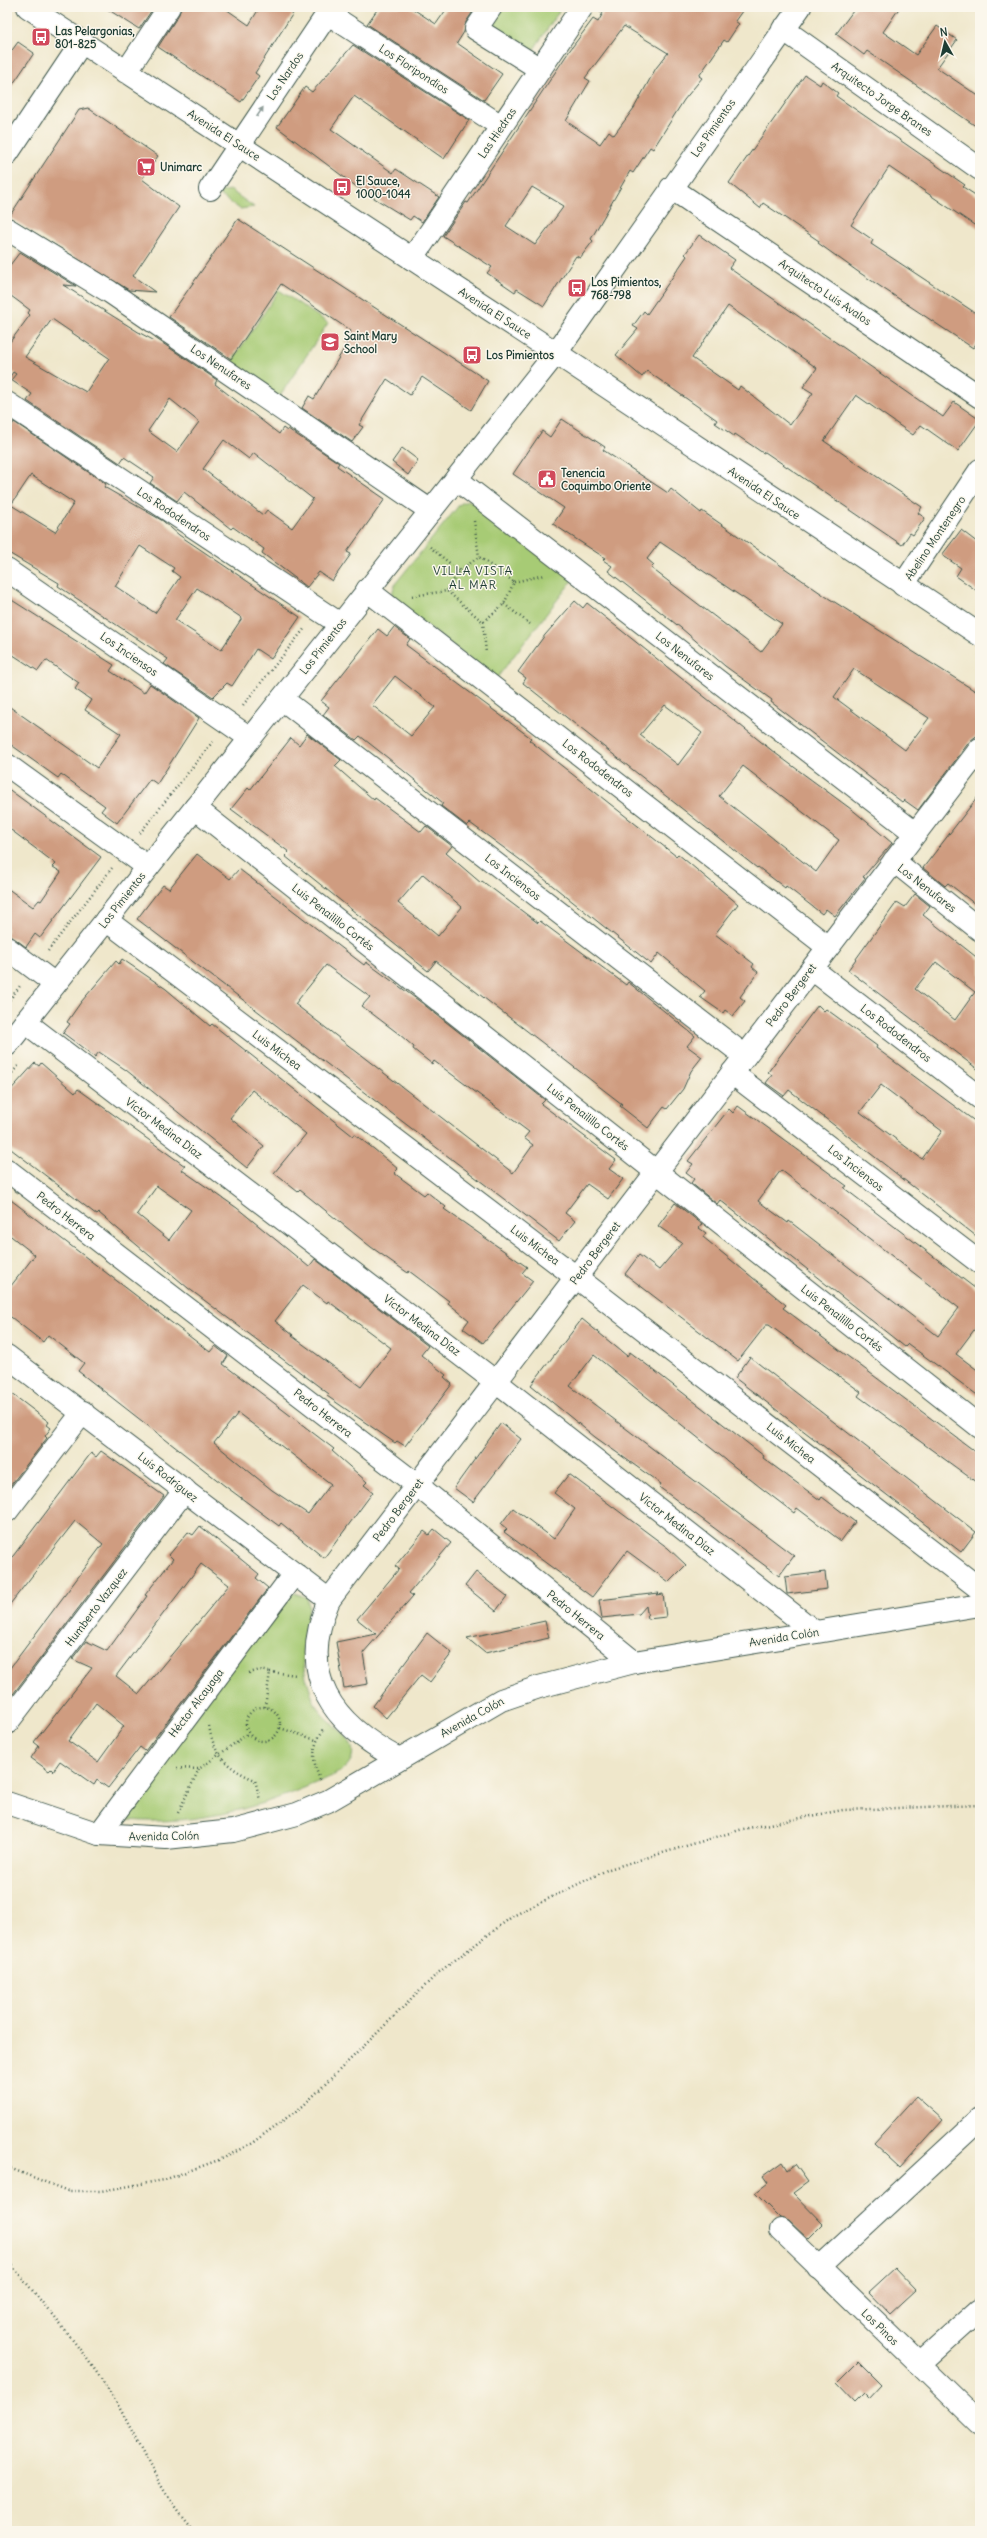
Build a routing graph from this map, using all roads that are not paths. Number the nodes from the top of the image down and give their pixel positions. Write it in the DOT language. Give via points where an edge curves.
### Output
graph roads {
  1 [pos="28,7"];
  2 [pos="169,7"];
  3 [pos="491,7"];
  4 [pos="582,7"];
  5 [pos="800,7"];
  6 [pos="330,10"];
  7 [pos="783,29"];
  8 [pos="82,42"];
  9 [pos="540,69"];
  10 [pos="126,72"];
  11 [pos="501,126"];
  12 [pos="238,145"];
  13 [pos="7,154"];
  14 [pos="980,169"];
  15 [pos="210,188"];
  16 [pos="671,188"];
  17 [pos="7,229"];
  18 [pos="412,259"];
  19 [pos="110,292"];
  20 [pos="138,296"];
  21 [pos="556,353"];
  22 [pos="980,397"];
  23 [pos="7,403"];
  24 [pos="980,470"];
  25 [pos="456,479"];
  26 [pos="431,511"];
  27 [pos="7,570"];
  28 [pos="903,585"];
  29 [pos="375,595"];
  30 [pos="340,624"];
  31 [pos="980,635"];
  32 [pos="282,699"];
  33 [pos="250,738"];
  34 [pos="977,759"];
  35 [pos="7,766"];
  36 [pos="195,808"];
  37 [pos="915,833"];
  38 [pos="894,861"];
  39 [pos="148,867"];
  40 [pos="106,920"];
  41 [pos="980,930"];
  42 [pos="828,947"];
  43 [pos="7,948"];
  44 [pos="812,968"];
  45 [pos="56,984"];
  46 [pos="25,1022"];
  47 [pos="7,1045"];
  48 [pos="745,1056"];
  49 [pos="732,1073"];
  50 [pos="980,1098"];
  51 [pos="7,1170"];
  52 [pos="657,1172"];
  53 [pos="980,1263"];
  54 [pos="576,1277"];
  55 [pos="7,1356"];
  56 [pos="496,1382"];
  57 [pos="83,1412"];
  58 [pos="980,1427"];
  59 [pos="417,1485"];
  60 [pos="185,1490"];
  61 [pos="7,1511"];
  62 [pos="294,1574"];
  63 [pos="980,1590"];
  64 [pos="329,1600"];
  65 [pos="980,1605"];
  66 [pos="815,1632"];
  67 [pos="634,1662"];
  68 [pos="7,1723"];
  69 [pos="399,1759"];
  70 [pos="7,1803"];
  71 [pos="99,1834"];
  72 [pos="980,2119"];
  73 [pos="781,2230"];
  74 [pos="819,2268"];
  75 [pos="980,2309"];
  76 [pos="919,2364"];
  77 [pos="980,2423"];
  1 -- 8 [label="street, Avenida El Sauce"];
  2 -- 10 [label="street"];
  3 -- 9 [label="street" via="476,29"];
  4 -- 9 [label="street, Las Hiedras"];
  5 -- 7 [label="street, Los Pimientos"];
  6 -- 11 [label="street, Los Floripondios"];
  12 -- 6 [label="street, Los Nardos, one-way"];
  7 -- 14 [label="street, Arquitecto Jorge Branes"];
  7 -- 16 [label="street, Los Pimientos"];
  8 -- 10 [label="street, Avenida El Sauce"];
  8 -- 13 [label="street"];
  9 -- 11 [label="street, Las Hiedras"];
  10 -- 12 [label="street, Avenida El Sauce"];
  11 -- 18 [label="street, Las Hiedras"];
  12 -- 15 [label="street, Los Nardos"];
  12 -- 18 [label="street, Avenida El Sauce"];
  16 -- 21 [label="street, Los Pimientos"];
  16 -- 22 [label="street, Arquitecto Luis Avalos"];
  17 -- 19 [label="street, Los Nenufares"];
  18 -- 21 [label="street, Avenida El Sauce"];
  19 -- 20 [label="street"];
  19 -- 26 [label="street, Los Nenufares"];
  21 -- 25 [label="street, Los Pimientos"];
  21 -- 28 [label="street, Avenida El Sauce"];
  23 -- 30 [label="street, Los Rododendros"];
  24 -- 28 [label="street, Abelino Montenegro"];
  25 -- 26 [label="street, Los Pimientos"];
  25 -- 37 [label="street, Los Nenufares"];
  26 -- 29 [label="street, Los Pimientos"];
  27 -- 33 [label="street, Los Inciensos"];
  28 -- 31 [label="street, Avenida El Sauce"];
  29 -- 30 [label="street, Los Pimientos"];
  29 -- 42 [label="street, Los Rododendros"];
  30 -- 32 [label="street, Los Pimientos"];
  32 -- 33 [label="street, Los Pimientos"];
  32 -- 48 [label="street, Los Inciensos"];
  33 -- 36 [label="street, Los Pimientos"];
  34 -- 37 [label="street, Pedro Bergeret"];
  35 -- 39 [label="street"];
  36 -- 39 [label="street, Los Pimientos"];
  36 -- 52 [label="street, Luis Penailillo Cortés"];
  37 -- 38 [label="street, Pedro Bergeret"];
  38 -- 41 [label="street, Los Nenufares"];
  38 -- 42 [label="street, Pedro Bergeret"];
  39 -- 40 [label="street, Los Pimientos"];
  40 -- 45 [label="street, Los Pimientos"];
  40 -- 54 [label="street, Luis Michea"];
  42 -- 44 [label="street, Pedro Bergeret"];
  43 -- 45 [label="street"];
  44 -- 48 [label="street, Pedro Bergeret"];
  44 -- 50 [label="street, Los Rododendros"];
  45 -- 46 [label="street, Los Pimientos"];
  46 -- 47 [label="street, Los Pimientos"];
  46 -- 56 [label="street, Víctor Medina Díaz"];
  48 -- 49 [label="street, Pedro Bergeret"];
  49 -- 52 [label="street, Pedro Bergeret"];
  49 -- 53 [label="street, Los Inciensos"];
  51 -- 59 [label="street, Pedro Herrera"];
  52 -- 54 [label="street, Pedro Bergeret"];
  52 -- 58 [label="street, Luis Penailillo Cortés"];
  54 -- 56 [label="street, Pedro Bergeret"];
  54 -- 63 [label="street, Luis Michea"];
  55 -- 57 [label="street, Luis Rodríguez"];
  56 -- 59 [label="street, Pedro Bergeret"];
  56 -- 66 [label="street, Víctor Medina Díaz"];
  57 -- 60 [label="street, Luis Rodríguez"];
  57 -- 61 [label="street"];
  59 -- 64 [label="street, Pedro Bergeret"];
  59 -- 67 [label="street, Pedro Herrera"];
  60 -- 62 [label="street, Luis Rodríguez"];
  60 -- 68 [label="street, Humberto Vazquez"];
  62 -- 64 [label="street, Luis Rodríguez"];
  62 -- 71 [label="street, Héctor Alcayaga"];
  64 -- 69 [label="street, Pedro Bergeret" via="320,1620 317,1658 324,1692 337,1713 353,1730 374,1746"];
  65 -- 66 [label="street, Avenida Colón"];
  66 -- 67 [label="street, Avenida Colón"];
  67 -- 69 [label="street, Avenida Colón" via="501,1700"];
  69 -- 71 [label="street, Avenida Colón" via="328,1801 265,1824 233,1832 166,1838"];
  70 -- 71 [label="street, Avenida Colón"];
  72 -- 74 [label="street"];
  73 -- 74 [label="street, Los Pinos"];
  74 -- 76 [label="street, Los Pinos"];
  75 -- 76 [label="street"];
  76 -- 77 [label="street, Los Pinos"];
}
